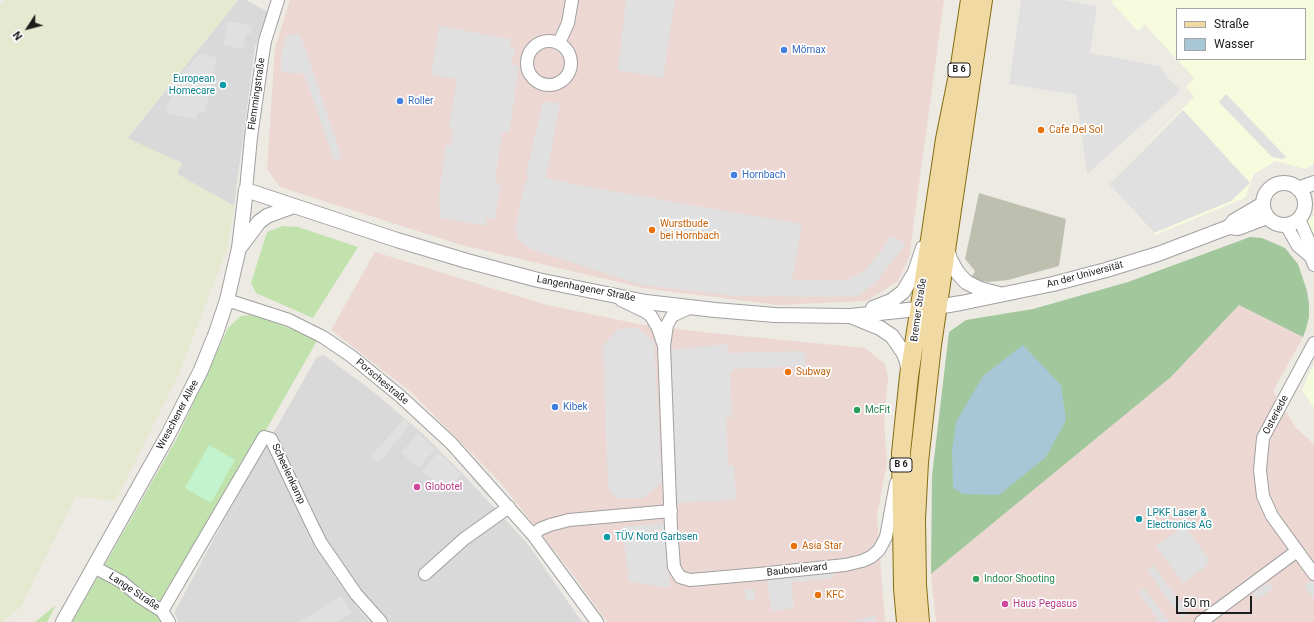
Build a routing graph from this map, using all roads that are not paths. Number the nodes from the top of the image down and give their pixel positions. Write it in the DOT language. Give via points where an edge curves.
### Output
graph roads {
  1 [pos="278,0"];
  2 [pos="572,0"];
  3 [pos="970,0"];
  4 [pos="983,0"];
  5 [pos="559,43"];
  6 [pos="1314,183"];
  7 [pos="246,190"];
  8 [pos="1306,195"];
  9 [pos="294,206"];
  10 [pos="1265,211"];
  11 [pos="1299,219"];
  12 [pos="933,221"];
  13 [pos="1286,225"];
  14 [pos="946,247"];
  15 [pos="239,248"];
  16 [pos="1313,261"];
  17 [pos="1001,294"];
  18 [pos="613,296"];
  19 [pos="227,300"];
  20 [pos="690,307"];
  21 [pos="937,307"];
  22 [pos="920,308"];
  23 [pos="850,316"];
  24 [pos="1314,343"];
  25 [pos="664,346"];
  26 [pos="909,376"];
  27 [pos="901,453"];
  28 [pos="508,507"];
  29 [pos="671,511"];
  30 [pos="533,535"];
  31 [pos="1297,550"];
  32 [pos="94,567"];
  33 [pos="425,574"];
  34 [pos="1314,574"];
  35 [pos="162,612"];
  36 [pos="63,622"];
  37 [pos="169,622"];
  38 [pos="381,622"];
  39 [pos="597,622"];
  40 [pos="906,622"];
  41 [pos="920,622"];
  42 [pos="1201,622"];
  1 -- 7 [label="street, Flemmingstraße" via="265,41"];
  2 -- 5 [label="street" via="568,23"];
  3 -- 12 [label="main road, Bremer Straße / B 6"];
  4 -- 14 [label="main road, Bremer Straße / B 6"];
  6 -- 8 [label="street"];
  7 -- 9 [label="street, Langenhagener Straße"];
  7 -- 15 [label="street, Wreschener Allee"];
  8 -- 10 [label="street" via="1290,184 1274,186 1267,191"];
  8 -- 11 [label="street" via="1304,211"];
  9 -- 15 [label="street" via="267,216 259,222"];
  9 -- 18 [label="street, Langenhagener Straße" via="467,261"];
  10 -- 13 [label="street" via="1273,222"];
  10 -- 17 [label="street, An der Universität" via="1234,221 1229,227 1158,254 1053,284"];
  11 -- 13 [label="street"];
  11 -- 16 [label="street" via="1311,246"];
  12 -- 22 [label="main road, Bremer Straße / B 6"];
  12 -- 23 [label="street" via="915,272 903,292 891,301"];
  13 -- 16 [label="street" via="1298,246"];
  14 -- 17 [label="street" via="957,272 966,282 980,289"];
  14 -- 21 [label="main road, Bremer Straße / B 6"];
  15 -- 19 [label="street, Wreschener Allee"];
  17 -- 21 [label="street, An der Universität"];
  18 -- 20 [label="street, Langenhagener Straße"];
  18 -- 25 [label="street, Bauboulevard" via="651,316"];
  19 -- 28 [label="street, Porschestraße" via="289,320 323,337 352,356 427,420"];
  19 -- 32 [label="street, Wreschener Allee" via="201,370 168,435"];
  20 -- 23 [label="street, Langenhagener Straße" via="775,315"];
  20 -- 25 [label="street, Bauboulevard" via="672,316 667,325"];
  21 -- 22 [label="street, Langenhagener Straße"];
  21 -- 41 [label="main road, Bremer Straße / B 6" via="919,462 916,556"];
  22 -- 23 [label="street, Langenhagener Straße"];
  22 -- 26 [label="main road, Bremer Straße / B 6"];
  23 -- 26 [label="street" via="880,328 892,336 907,361"];
  24 -- 31 [label="street, Osteriede" via="1264,438 1260,462 1261,484 1267,506"];
  25 -- 29 [label="street, Bauboulevard"];
  26 -- 27 [label="main road, Bremer Straße / B 6"];
  27 -- 29 [label="street, Bauboulevard" via="886,537 879,550 862,561 845,565 690,580 680,577 674,567"];
  27 -- 40 [label="main road, Bremer Straße / B 6"];
  28 -- 30 [label="street, Porschestraße"];
  28 -- 33 [label="street" via="464,539"];
  29 -- 30 [label="street" via="569,520 550,524"];
  30 -- 39 [label="street, Porschestraße"];
  31 -- 34 [label="street, Osteriede"];
  31 -- 42 [label="street"];
  32 -- 35 [label="street, Lange Straße" via="122,582"];
  32 -- 36 [label="street, Wreschener Allee"];
  35 -- 37 [label="street, Lange Straße"];
  35 -- 38 [label="street, Scheelenkamp" via="264,437 271,440 321,543 356,594"];
}
